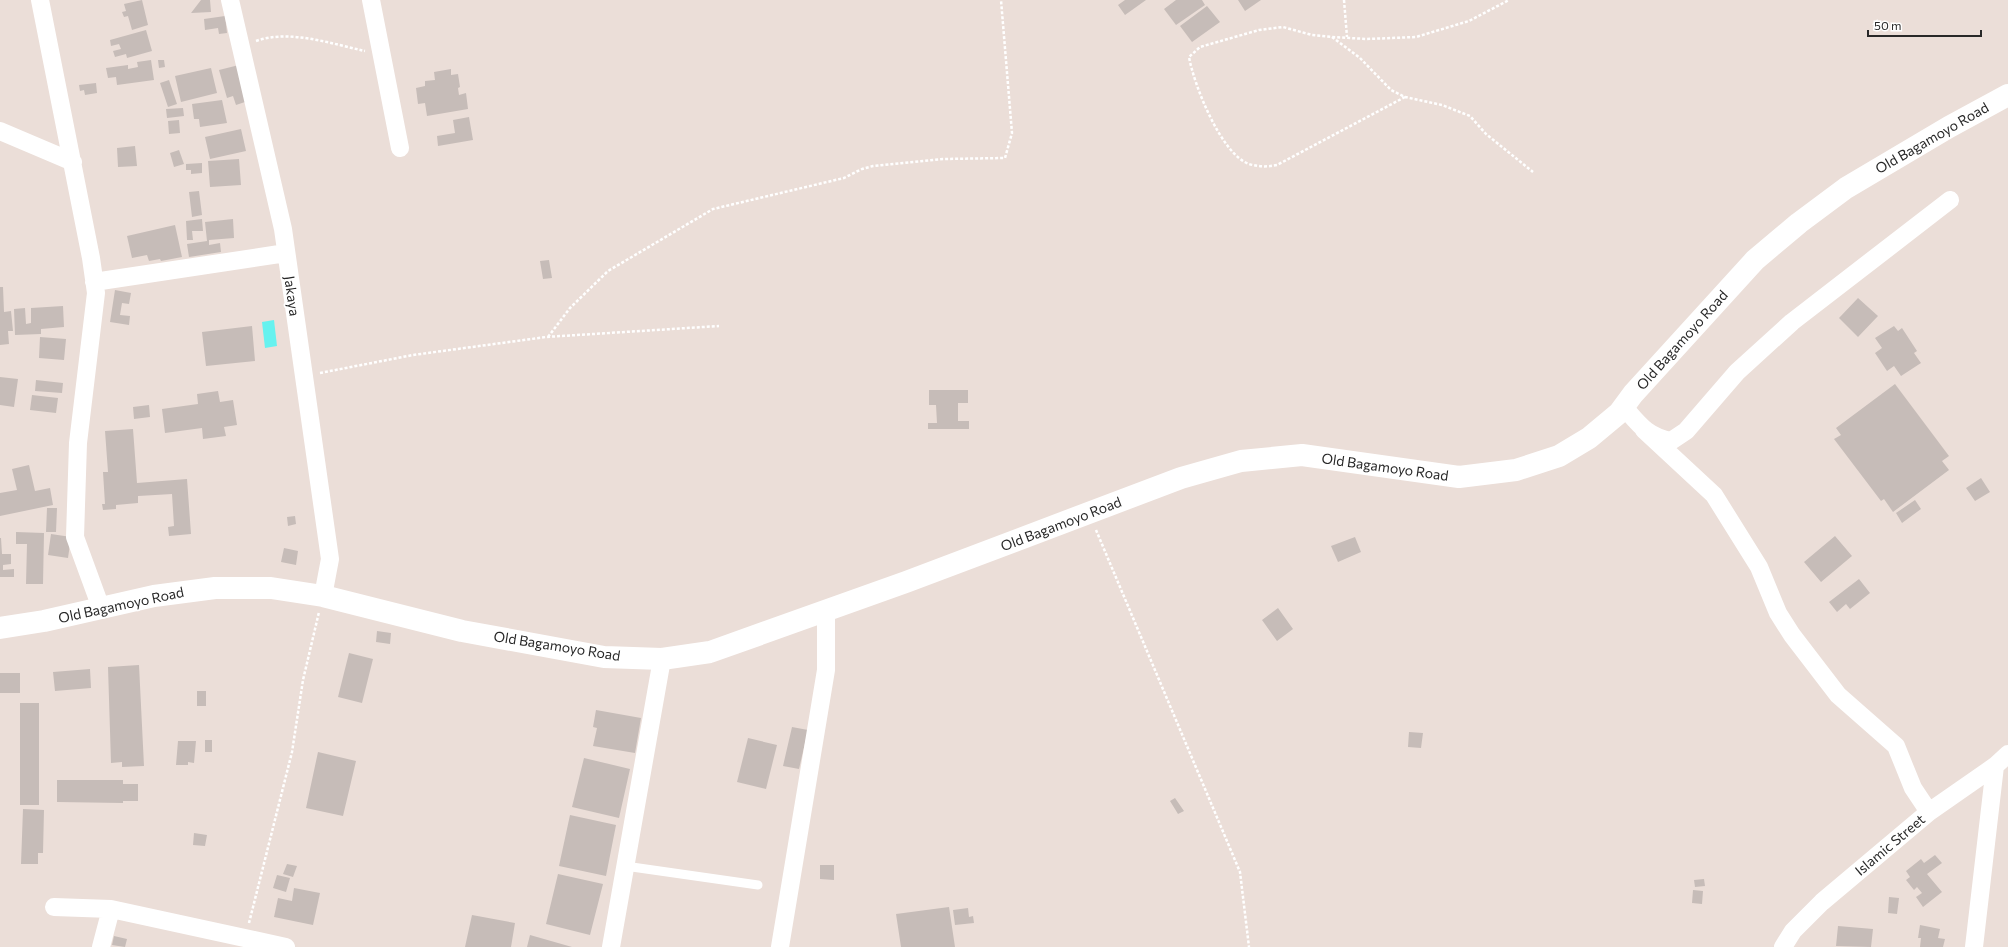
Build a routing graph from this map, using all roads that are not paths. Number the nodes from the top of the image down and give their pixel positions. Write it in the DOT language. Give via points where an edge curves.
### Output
graph roads {
  1 [pos="40,0"];
  2 [pos="230,0"];
  3 [pos="371,0"];
  4 [pos="2008,95"];
  5 [pos="0,131"];
  6 [pos="400,148"];
  7 [pos="73,162"];
  8 [pos="1950,200"];
  9 [pos="286,253"];
  10 [pos="94,282"];
  11 [pos="1623,406"];
  12 [pos="1644,430"];
  13 [pos="323,596"];
  14 [pos="102,608"];
  15 [pos="826,611"];
  16 [pos="0,628"];
  17 [pos="662,659"];
  18 [pos="2008,754"];
  19 [pos="1995,766"];
  20 [pos="1930,812"];
  21 [pos="625,866"];
  22 [pos="758,885"];
  23 [pos="54,907"];
  24 [pos="111,909"];
  25 [pos="101,947"];
  26 [pos="286,947"];
  27 [pos="611,947"];
  28 [pos="780,947"];
  29 [pos="1783,947"];
  30 [pos="1974,947"];
  1 -- 7 [label="street"];
  2 -- 9 [label="street, Jakaya" via="264,143"];
  3 -- 6 [label="street"];
  4 -- 11 [label="street, Old Bagamoyo Road" via="1846,188 1799,223 1755,260"];
  5 -- 7 [label="street"];
  7 -- 10 [label="street"];
  8 -- 12 [label="street" via="1792,322 1737,372 1686,431 1671,441 1657,438"];
  9 -- 10 [label="street"];
  9 -- 13 [label="street, Jakaya" via="330,559"];
  10 -- 14 [label="street" via="96,293 92,336 78,443 75,537"];
  11 -- 12 [label="street"];
  11 -- 15 [label="street, Old Bagamoyo Road" via="1589,438 1559,456 1516,470 1459,477 1302,455 1241,461 1182,478"];
  12 -- 20 [label="street" via="1714,496 1759,567 1778,613 1792,635 1838,695 1896,746 1913,788"];
  13 -- 14 [label="street, Old Bagamoyo Road" via="271,588 215,588 154,596"];
  13 -- 17 [label="street, Old Bagamoyo Road" via="469,632 604,656"];
  14 -- 16 [label="street, Old Bagamoyo Road"];
  15 -- 17 [label="street, Old Bagamoyo Road" via="710,652"];
  15 -- 28 [label="street" via="826,670"];
  17 -- 21 [label="street"];
  18 -- 19 [label="street, Islamic Street"];
  19 -- 20 [label="street, Islamic Street"];
  19 -- 30 [label="street"];
  20 -- 29 [label="street, Islamic Street" via="1822,902 1793,931"];
  21 -- 22 [label="lane"];
  21 -- 27 [label="street"];
  23 -- 24 [label="street"];
  24 -- 25 [label="street"];
  24 -- 26 [label="street"];
}
